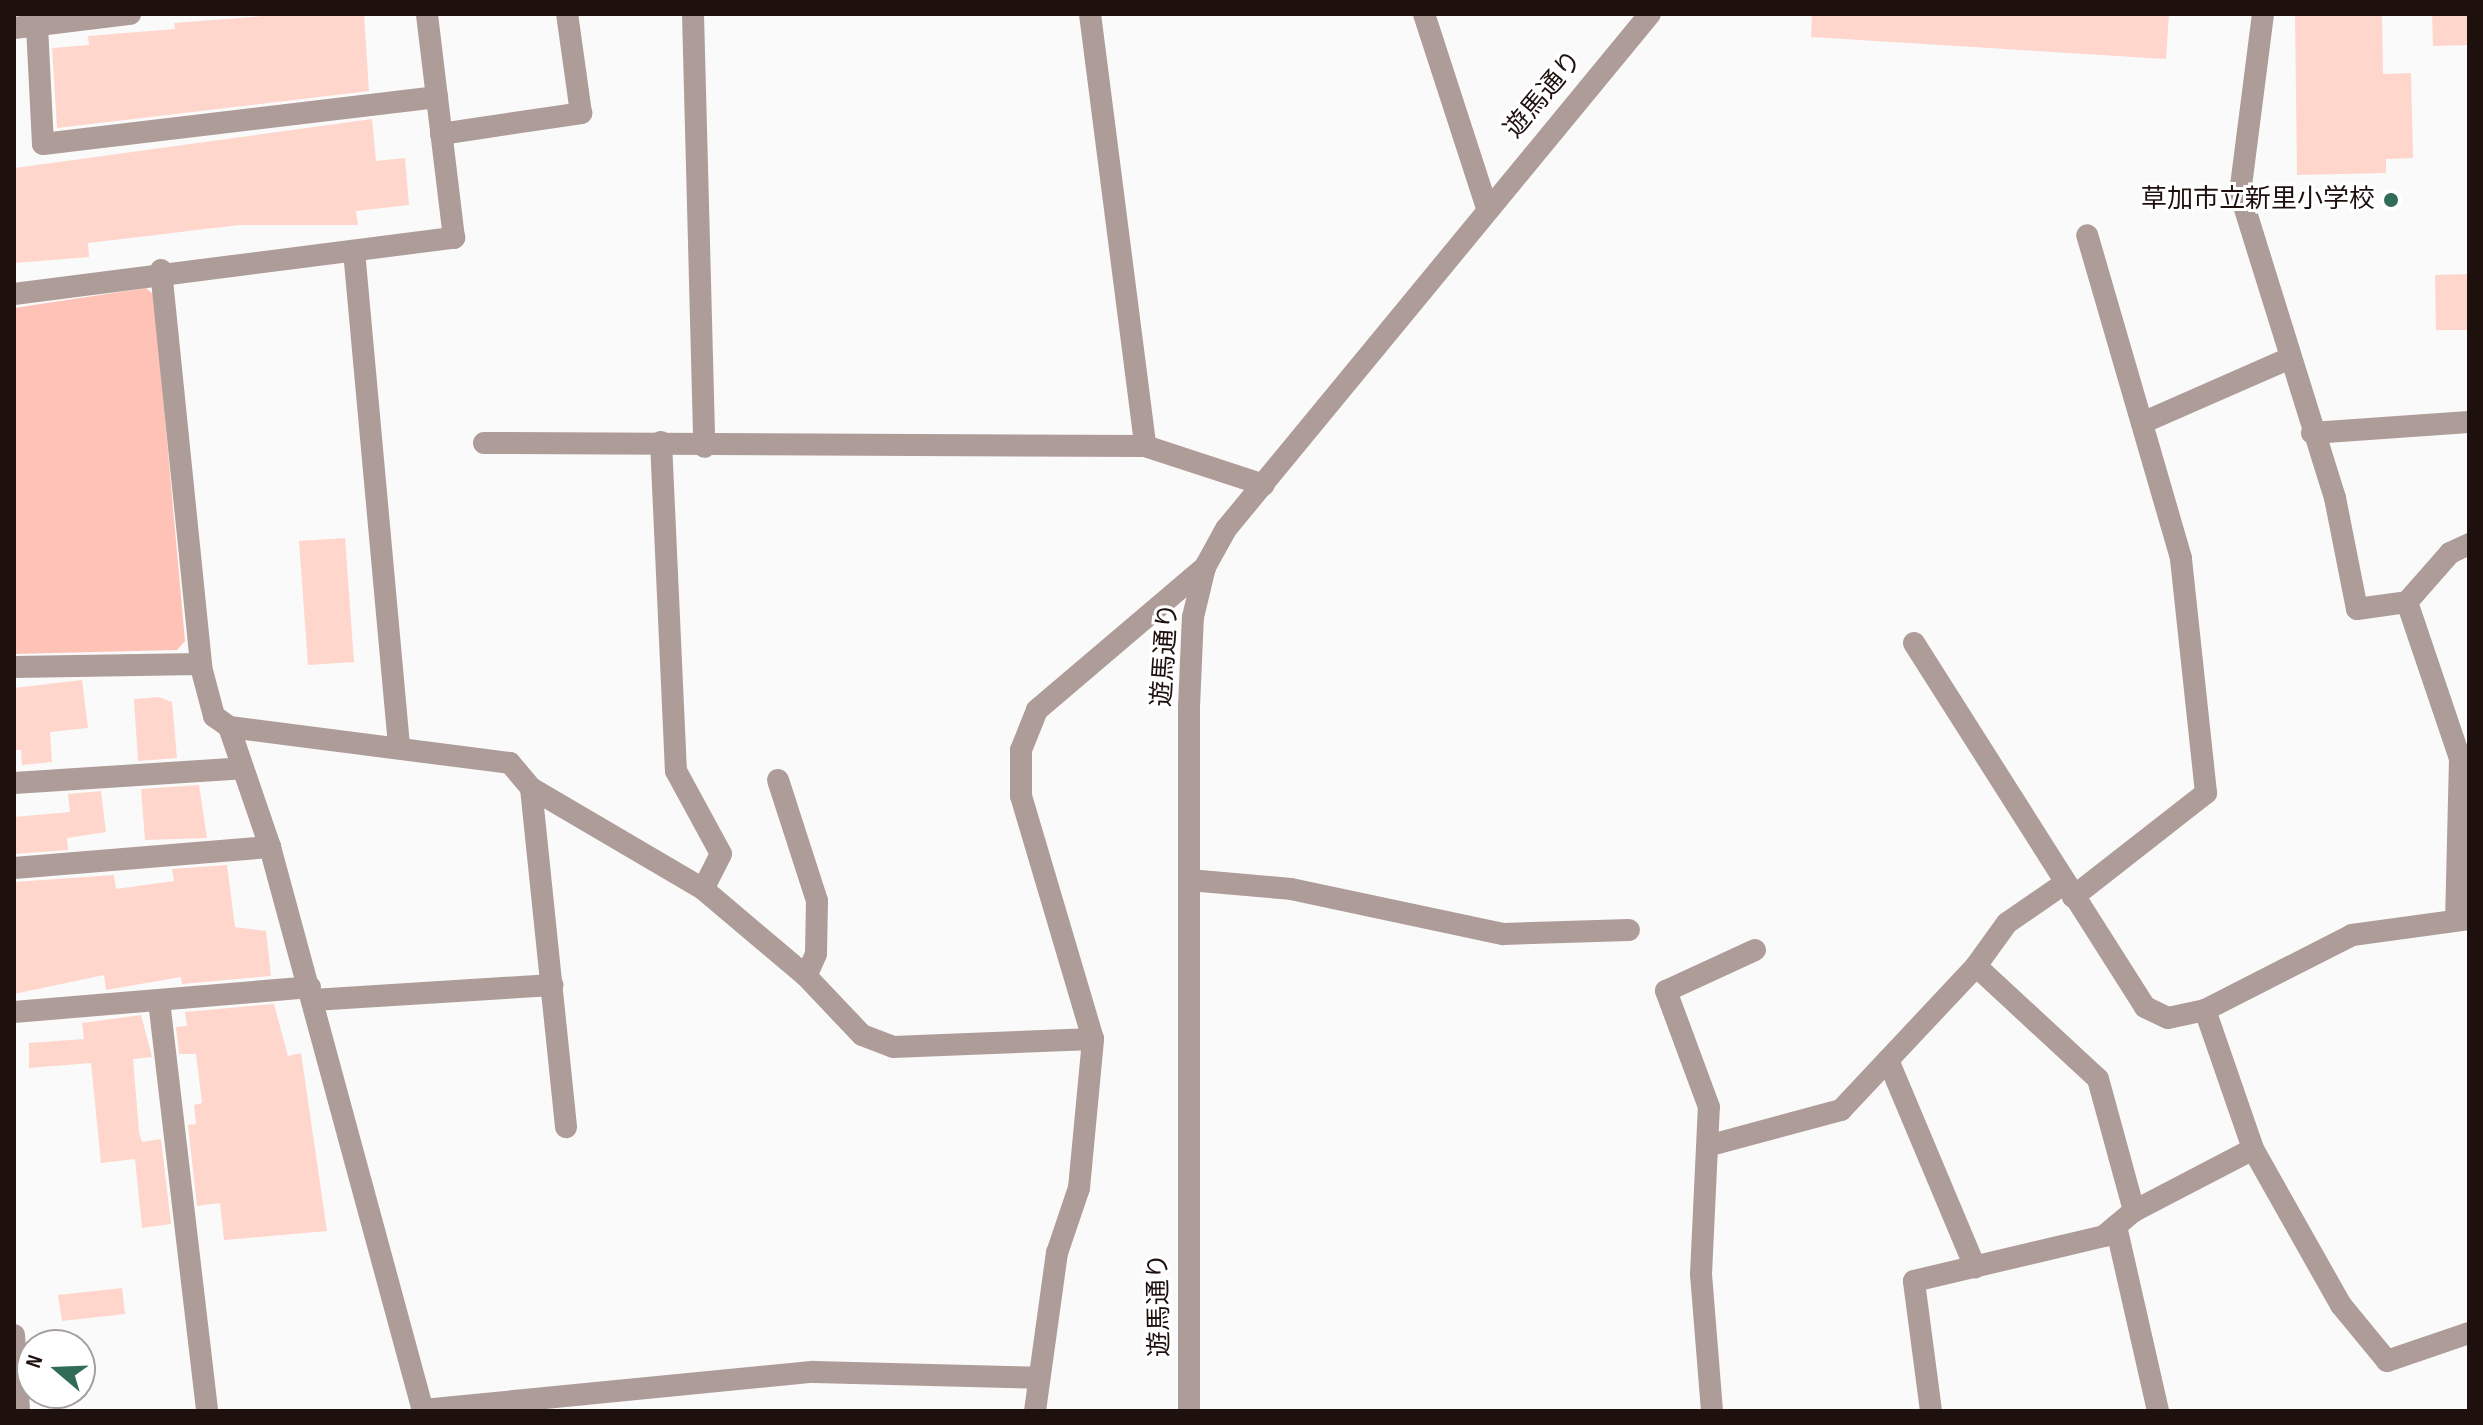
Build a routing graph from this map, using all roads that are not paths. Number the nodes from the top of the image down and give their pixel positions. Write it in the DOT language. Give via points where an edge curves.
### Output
graph roads {
  1 [pos="130,14"];
  2 [pos="427,14"];
  3 [pos="567,14"];
  4 [pos="693,14"];
  5 [pos="1090,14"];
  6 [pos="1424,14"];
  7 [pos="1650,14"];
  8 [pos="2263,14"];
  9 [pos="74,18"];
  10 [pos="25,27"];
  11 [pos="437,97"];
  12 [pos="441,134"];
  13 [pos="1487,208"];
  14 [pos="2087,235"];
  15 [pos="354,251"];
  16 [pos="161,270"];
  17 [pos="14,294"];
  18 [pos="2288,359"];
  19 [pos="2469,422"];
  20 [pos="2142,423"];
  21 [pos="2312,433"];
  22 [pos="661,442"];
  23 [pos="484,443"];
  24 [pos="1145,446"];
  25 [pos="704,447"];
  26 [pos="1264,485"];
  27 [pos="2469,544"];
  28 [pos="1205,567"];
  29 [pos="2407,602"];
  30 [pos="1914,643"];
  31 [pos="200,664"];
  32 [pos="14,667"];
  33 [pos="229,727"];
  34 [pos="399,748"];
  35 [pos="243,768"];
  36 [pos="778,780"];
  37 [pos="14,783"];
  38 [pos="531,788"];
  39 [pos="270,847"];
  40 [pos="14,868"];
  41 [pos="1189,880"];
  42 [pos="703,889"];
  43 [pos="2069,890"];
  44 [pos="2462,920"];
  45 [pos="1629,930"];
  46 [pos="1755,950"];
  47 [pos="1976,966"];
  48 [pos="806,976"];
  49 [pos="553,985"];
  50 [pos="311,993"];
  51 [pos="159,1001"];
  52 [pos="2205,1010"];
  53 [pos="14,1012"];
  54 [pos="1093,1039"];
  55 [pos="1888,1060"];
  56 [pos="566,1127"];
  57 [pos="1711,1145"];
  58 [pos="2253,1149"];
  59 [pos="2134,1211"];
  60 [pos="2116,1226"];
  61 [pos="1975,1267"];
  62 [pos="2469,1333"];
  63 [pos="14,1335"];
  64 [pos="1038,1378"];
  65 [pos="19,1411"];
  66 [pos="207,1411"];
  67 [pos="423,1411"];
  68 [pos="1035,1411"];
  69 [pos="1189,1411"];
  70 [pos="1712,1411"];
  71 [pos="1931,1411"];
  72 [pos="2158,1411"];
  1 -- 9 [label="street"];
  2 -- 11 [label="street"];
  3 -- 12 [label="street" via="581,113"];
  4 -- 25 [label="street"];
  5 -- 24 [label="street"];
  6 -- 13 [label="street"];
  7 -- 13 [label="street, 遊馬通り"];
  8 -- 18 [label="street" via="2240,193"];
  9 -- 10 [label="street"];
  10 -- 11 [label="street" via="43,144"];
  11 -- 12 [label="street"];
  12 -- 15 [label="street" via="454,238"];
  13 -- 26 [label="street, 遊馬通り"];
  14 -- 20 [label="street"];
  15 -- 16 [label="street"];
  15 -- 34 [label="street"];
  16 -- 17 [label="street"];
  16 -- 31 [label="street"];
  18 -- 20 [label="street"];
  18 -- 21 [label="street"];
  19 -- 21 [label="street"];
  20 -- 43 [label="street" via="2181,558 2206,793"];
  21 -- 29 [label="street" via="2335,498 2357,609"];
  22 -- 23 [label="street"];
  22 -- 25 [label="street"];
  22 -- 42 [label="street" via="676,771 721,854"];
  24 -- 25 [label="street"];
  24 -- 26 [label="street"];
  26 -- 28 [label="street, 遊馬通り"];
  27 -- 29 [label="street" via="2450,553"];
  28 -- 41 [label="street, 遊馬通り" via="1193,617"];
  28 -- 54 [label="street" via="1037,710 1021,750 1021,796"];
  29 -- 44 [label="street" via="2460,759"];
  30 -- 43 [label="street"];
  31 -- 32 [label="street"];
  31 -- 33 [label="street" via="214,716"];
  33 -- 34 [label="street"];
  33 -- 35 [label="street"];
  34 -- 38 [label="street" via="510,763"];
  35 -- 37 [label="street"];
  35 -- 39 [label="street"];
  36 -- 48 [label="street" via="817,901 816,954"];
  38 -- 42 [label="street"];
  38 -- 49 [label="street"];
  39 -- 40 [label="street"];
  39 -- 50 [label="street"];
  41 -- 45 [label="street" via="1291,889 1503,934"];
  41 -- 69 [label="street, 遊馬通り"];
  42 -- 48 [label="street"];
  43 -- 47 [label="street" via="2007,923"];
  43 -- 52 [label="street" via="2145,1007 2168,1018"];
  44 -- 52 [label="street" via="2352,935"];
  46 -- 57 [label="street" via="1666,991 1709,1107"];
  47 -- 55 [label="street"];
  47 -- 59 [label="street" via="2098,1079"];
  48 -- 54 [label="street" via="862,1035 893,1047"];
  49 -- 50 [label="street"];
  49 -- 56 [label="street"];
  50 -- 51 [label="street"];
  50 -- 67 [label="street"];
  51 -- 53 [label="street"];
  51 -- 66 [label="street"];
  52 -- 58 [label="street"];
  54 -- 64 [label="street" via="1079,1188 1057,1253"];
  55 -- 57 [label="street" via="1841,1110"];
  55 -- 61 [label="street"];
  57 -- 70 [label="street" via="1701,1274"];
  58 -- 59 [label="street"];
  58 -- 62 [label="street" via="2341,1305 2387,1361"];
  59 -- 60 [label="street"];
  60 -- 61 [label="street" via="2104,1236"];
  60 -- 72 [label="street"];
  61 -- 71 [label="street" via="1914,1281"];
  63 -- 65 [label="street"];
  64 -- 67 [label="street" via="814,1372"];
  64 -- 68 [label="street"];
}
